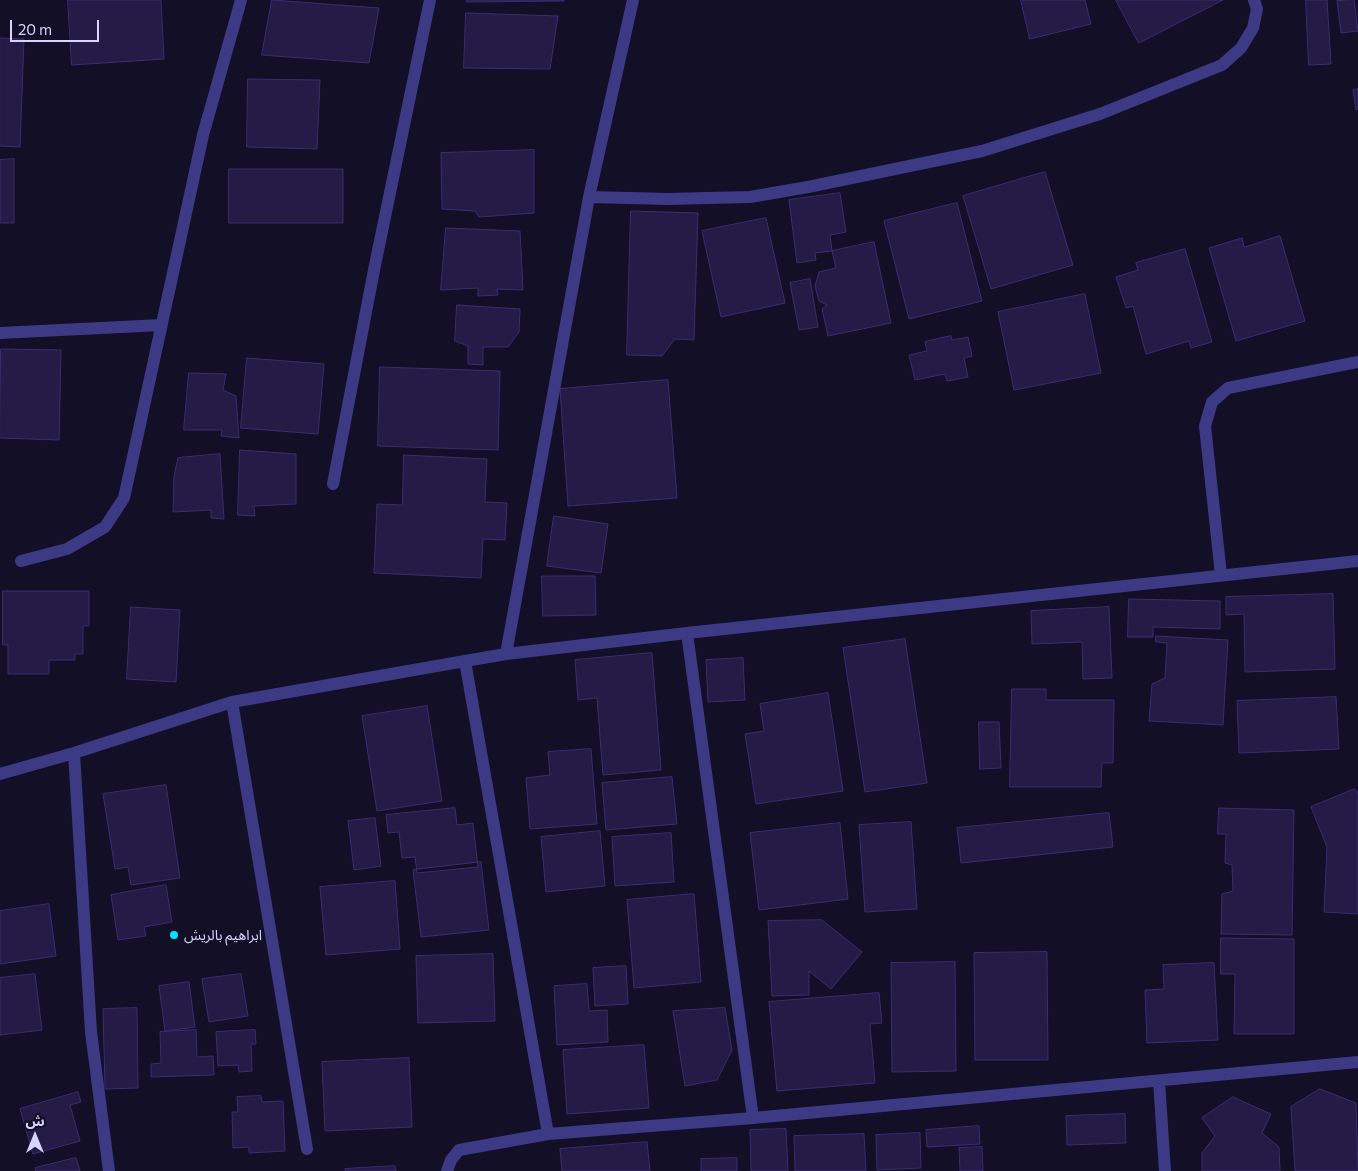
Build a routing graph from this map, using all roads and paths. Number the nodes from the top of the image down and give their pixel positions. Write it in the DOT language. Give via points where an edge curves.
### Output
graph roads {
  1 [pos="241,0"];
  2 [pos="430,0"];
  3 [pos="633,0"];
  4 [pos="1254,0"];
  5 [pos="589,197"];
  6 [pos="160,325"];
  7 [pos="0,333"];
  8 [pos="1358,362"];
  9 [pos="333,484"];
  10 [pos="21,561"];
  11 [pos="1358,561"];
  12 [pos="1222,575"];
  13 [pos="687,633"];
  14 [pos="506,654"];
  15 [pos="465,661"];
  16 [pos="232,702"];
  17 [pos="74,753"];
  18 [pos="0,774"];
  19 [pos="1358,1062"];
  20 [pos="1159,1081"];
  21 [pos="753,1118"];
  22 [pos="548,1134"];
  23 [pos="307,1149"];
  24 [pos="109,1171"];
  25 [pos="447,1171"];
  26 [pos="1165,1171"];
  1 -- 6 [label="street" via="203,135"];
  2 -- 9 [label="street"];
  3 -- 5 [label="street"];
  4 -- 5 [label="street" via="1257,9 1253,28 1241,48 1222,65 1100,114 982,150 750,197"];
  5 -- 14 [label="street"];
  6 -- 7 [label="street"];
  6 -- 10 [label="street" via="124,498 105,527 67,549"];
  8 -- 12 [label="street" via="1228,388 1212,402 1205,426"];
  11 -- 12 [label="street"];
  12 -- 13 [label="street"];
  13 -- 14 [label="street"];
  13 -- 21 [label="street"];
  14 -- 15 [label="street"];
  15 -- 16 [label="street"];
  15 -- 22 [label="street"];
  16 -- 17 [label="street"];
  16 -- 23 [label="street"];
  17 -- 18 [label="street"];
  17 -- 24 [label="street" via="91,1032"];
  19 -- 20 [label="street"];
  20 -- 21 [label="street"];
  20 -- 26 [label="street"];
  21 -- 22 [label="street"];
  22 -- 25 [label="street" via="459,1150"];
}
